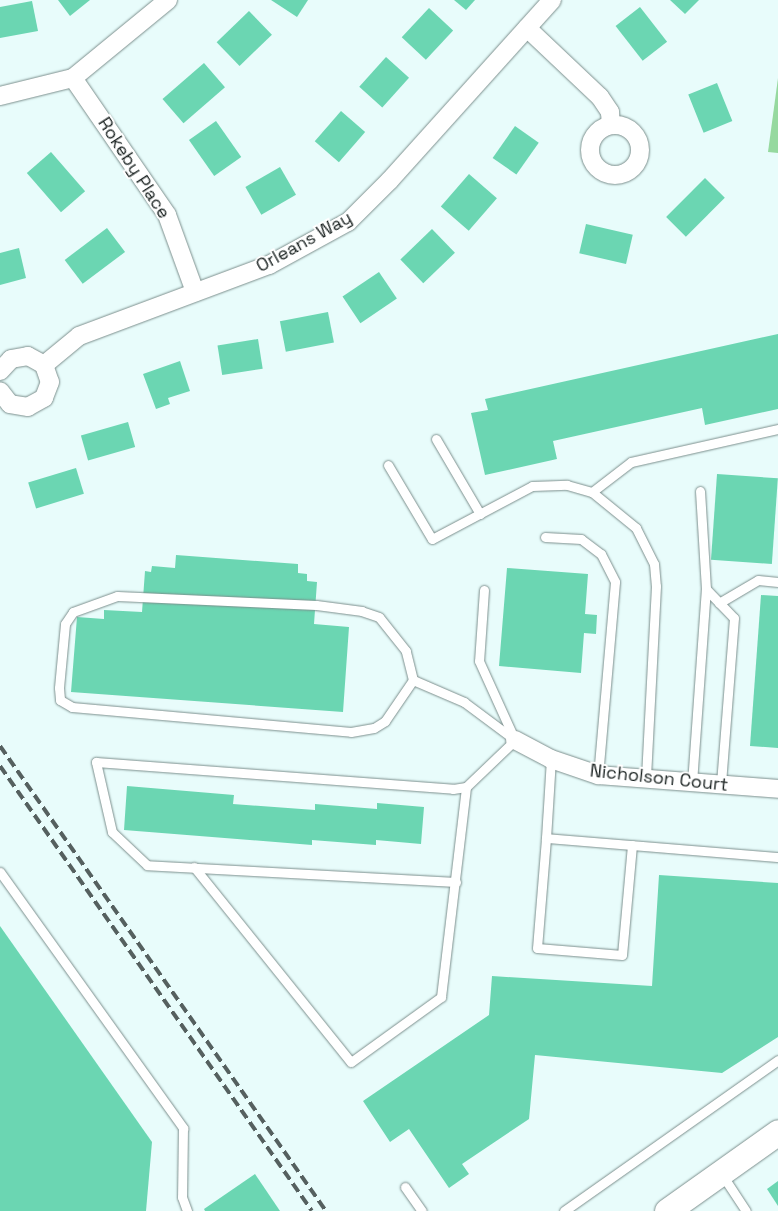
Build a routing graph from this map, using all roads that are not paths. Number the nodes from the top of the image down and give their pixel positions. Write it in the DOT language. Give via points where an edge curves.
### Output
graph roads {
  1 [pos="168,0"];
  2 [pos="552,0"];
  3 [pos="528,28"];
  4 [pos="73,78"];
  5 [pos="0,96"];
  6 [pos="611,125"];
  7 [pos="195,292"];
  8 [pos="44,365"];
  9 [pos="0,371"];
  10 [pos="0,391"];
  11 [pos="778,429"];
  12 [pos="436,439"];
  13 [pos="388,465"];
  14 [pos="700,491"];
  15 [pos="592,492"];
  16 [pos="480,514"];
  17 [pos="545,537"];
  18 [pos="778,582"];
  19 [pos="706,589"];
  20 [pos="484,590"];
  21 [pos="719,603"];
  22 [pos="413,680"];
  23 [pos="516,740"];
  24 [pos="551,759"];
  25 [pos="598,775"];
  26 [pos="646,779"];
  27 [pos="692,783"];
  28 [pos="721,785"];
  29 [pos="466,787"];
  30 [pos="778,789"];
  31 [pos="546,838"];
  32 [pos="632,845"];
  33 [pos="778,857"];
  34 [pos="194,868"];
  35 [pos="0,872"];
  36 [pos="456,882"];
  37 [pos="778,1060"];
  38 [pos="778,1132"];
  39 [pos="721,1173"];
  40 [pos="405,1187"];
  41 [pos="187,1211"];
  42 [pos="422,1211"];
  43 [pos="564,1211"];
  44 [pos="667,1211"];
  45 [pos="746,1211"];
  1 -- 4 [label="street"];
  2 -- 3 [label="street, Orleans Way"];
  3 -- 6 [label="street" via="600,97 610,112"];
  3 -- 7 [label="street, Orleans Way" via="348,222 270,265"];
  4 -- 5 [label="street"];
  4 -- 7 [label="street, Rokeby Place" via="167,215"];
  7 -- 8 [label="street, Orleans Way" via="79,336"];
  8 -- 9 [label="street" via="37,359 19,356 11,358"];
  8 -- 10 [label="street" via="50,382 37,404 19,407 10,404"];
  11 -- 15 [label="lane" via="631,462"];
  12 -- 16 [label="lane"];
  13 -- 16 [label="lane" via="432,539"];
  14 -- 19 [label="lane"];
  15 -- 16 [label="lane" via="567,485 532,486"];
  15 -- 26 [label="lane" via="636,528 654,564 656,586"];
  17 -- 25 [label="lane" via="581,539 601,554 615,582"];
  18 -- 21 [label="lane" via="758,580"];
  19 -- 21 [label="lane"];
  19 -- 27 [label="lane"];
  20 -- 23 [label="lane" via="479,661"];
  21 -- 28 [label="lane" via="734,618"];
  22 -- 22 [label="lane" via="385,722 374,728 351,732 72,707 60,700 58,688 65,624 73,612 117,596 316,605 362,611 378,617 406,651"];
  22 -- 23 [label="lane" via="464,702"];
  23 -- 24 [label="street, Nicholson Court"];
  23 -- 29 [label="lane"];
  24 -- 25 [label="street, Nicholson Court"];
  24 -- 31 [label="lane"];
  25 -- 26 [label="street, Nicholson Court"];
  26 -- 27 [label="street, Nicholson Court"];
  27 -- 28 [label="street, Nicholson Court"];
  28 -- 30 [label="street, Nicholson Court"];
  29 -- 34 [label="lane" via="453,789 96,762 112,832 147,865"];
  29 -- 36 [label="lane"];
  31 -- 32 [label="lane"];
  31 -- 32 [label="lane" via="536,948 622,955"];
  32 -- 33 [label="lane"];
  34 -- 36 [label="lane"];
  34 -- 36 [label="lane" via="350,1062 441,997"];
  35 -- 41 [label="lane" via="183,1128 182,1197"];
  37 -- 43 [label="lane"];
  38 -- 39 [label="main road"];
  39 -- 44 [label="main road"];
  39 -- 45 [label="lane"];
  40 -- 42 [label="lane"];
}
